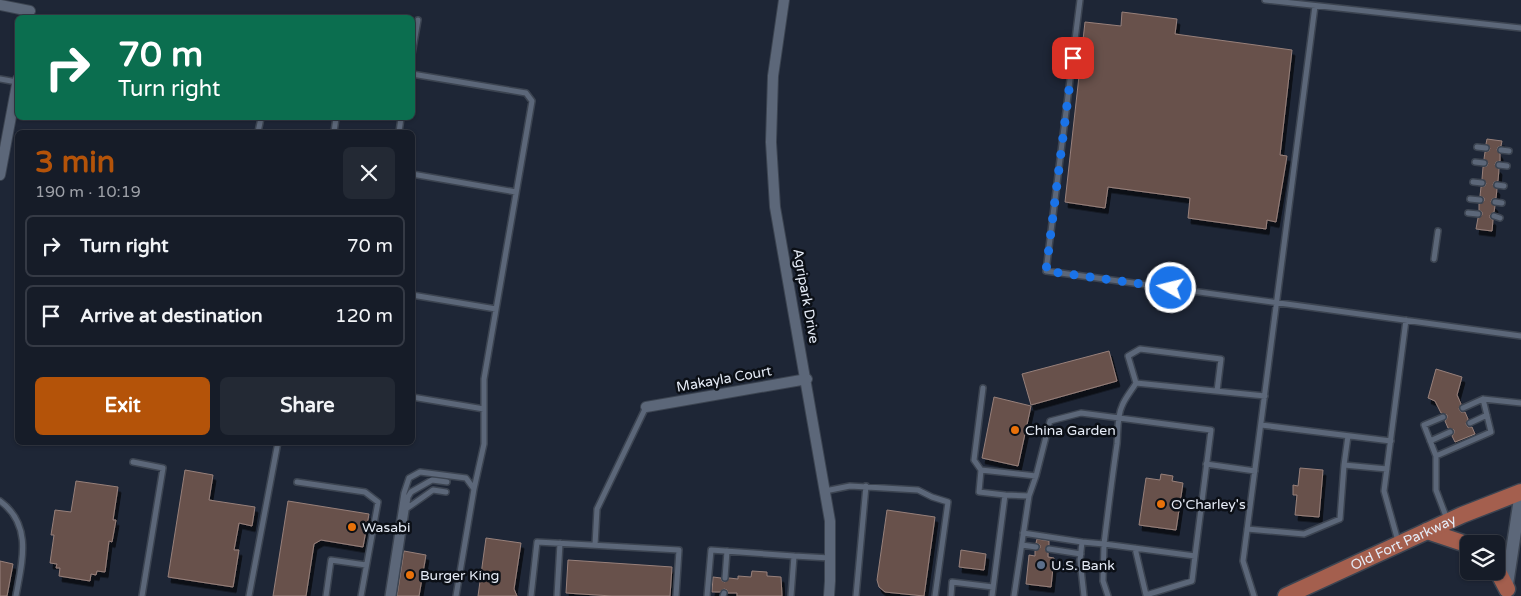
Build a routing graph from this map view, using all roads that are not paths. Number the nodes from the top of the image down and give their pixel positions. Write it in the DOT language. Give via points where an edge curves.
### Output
graph roads {
  1 [pos="32,0"];
  2 [pos="784,0"];
  3 [pos="1080,0"];
  4 [pos="1265,0"];
  5 [pos="0,6"];
  6 [pos="1315,6"];
  7 [pos="29,14"];
  8 [pos="418,20"];
  9 [pos="1521,28"];
  10 [pos="415,37"];
  11 [pos="415,75"];
  12 [pos="0,78"];
  13 [pos="15,80"];
  14 [pos="15,91"];
  15 [pos="1477,147"];
  16 [pos="1486,148"];
  17 [pos="1501,150"];
  18 [pos="1509,151"];
  19 [pos="1475,162"];
  20 [pos="1484,163"];
  21 [pos="1499,165"];
  22 [pos="1507,166"];
  23 [pos="0,175"];
  24 [pos="415,175"];
  25 [pos="1472,182"];
  26 [pos="1482,183"];
  27 [pos="1497,185"];
  28 [pos="1504,186"];
  29 [pos="516,192"];
  30 [pos="1470,199"];
  31 [pos="1480,200"];
  32 [pos="1495,202"];
  33 [pos="1502,203"];
  34 [pos="1468,213"];
  35 [pos="1478,214"];
  36 [pos="1494,216"];
  37 [pos="1500,218"];
  38 [pos="1438,231"];
  39 [pos="1434,259"];
  40 [pos="415,296"];
  41 [pos="1277,302"];
  42 [pos="496,309"];
  43 [pos="1406,320"];
  44 [pos="1521,336"];
  45 [pos="807,379"];
  46 [pos="1136,383"];
  47 [pos="983,388"];
  48 [pos="1217,391"];
  49 [pos="1265,396"];
  50 [pos="415,397"];
  51 [pos="1483,399"];
  52 [pos="1521,403"];
  53 [pos="646,407"];
  54 [pos="1463,408"];
  55 [pos="484,409"];
  56 [pos="1487,415"];
  57 [pos="1443,417"];
  58 [pos="1120,419"];
  59 [pos="1470,422"];
  60 [pos="1261,425"];
  61 [pos="1450,432"];
  62 [pos="1348,436"];
  63 [pos="1391,441"];
  64 [pos="1430,441"];
  65 [pos="277,445"];
  66 [pos="1436,456"];
  67 [pos="133,462"];
  68 [pos="1206,464"];
  69 [pos="1344,466"];
  70 [pos="981,470"];
  71 [pos="1387,470"];
  72 [pos="1255,471"];
  73 [pos="1036,476"];
  74 [pos="297,482"];
  75 [pos="447,482"];
  76 [pos="866,486"];
  77 [pos="474,489"];
  78 [pos="825,491"];
  79 [pos="446,492"];
  80 [pos="1521,492"];
  81 [pos="1005,494"];
  82 [pos="1029,496"];
  83 [pos="0,501"];
  84 [pos="406,509"];
  85 [pos="1448,522"];
  86 [pos="1247,529"];
  87 [pos="1427,531"];
  88 [pos="1024,533"];
  89 [pos="1082,542"];
  90 [pos="1460,542"];
  91 [pos="560,543"];
  92 [pos="1104,544"];
  93 [pos="1399,544"];
  94 [pos="595,545"];
  95 [pos="1022,545"];
  96 [pos="1036,547"];
  97 [pos="1134,548"];
  98 [pos="1049,549"];
  99 [pos="727,551"];
  100 [pos="1081,554"];
  101 [pos="794,556"];
  102 [pos="1195,556"];
  103 [pos="830,558"];
  104 [pos="366,565"];
  105 [pos="725,578"];
  106 [pos="1501,580"];
  107 [pos="993,587"];
  108 [pos="1506,593"];
  109 [pos="16,596"];
  110 [pos="142,596"];
  111 [pos="249,596"];
  112 [pos="326,596"];
  113 [pos="361,596"];
  114 [pos="388,596"];
  115 [pos="393,596"];
  116 [pos="456,596"];
  117 [pos="531,596"];
  118 [pos="557,596"];
  119 [pos="676,596"];
  120 [pos="707,596"];
  121 [pos="791,596"];
  122 [pos="828,596"];
  123 [pos="856,596"];
  124 [pos="934,596"];
  125 [pos="951,596"];
  126 [pos="992,596"];
  127 [pos="1014,596"];
  128 [pos="1084,596"];
  129 [pos="1108,596"];
  130 [pos="1254,596"];
  131 [pos="1286,596"];
  1 -- 7 [label="street"];
  2 -- 45 [label="street, Agripark Drive" via="773,76 771,142 776,207"];
  3 -- 41 [label="lane" via="1046,271"];
  4 -- 6 [label="lane"];
  5 -- 7 [label="street"];
  6 -- 9 [label="lane"];
  6 -- 41 [label="lane"];
  8 -- 10 [label="lane"];
  11 -- 29 [label="lane" via="526,94 532,101"];
  12 -- 13 [label="lane"];
  14 -- 23 [label="street"];
  15 -- 16 [label="lane"];
  17 -- 18 [label="lane"];
  19 -- 20 [label="lane"];
  21 -- 22 [label="lane"];
  24 -- 29 [label="lane"];
  25 -- 26 [label="lane"];
  27 -- 28 [label="lane"];
  29 -- 42 [label="lane"];
  30 -- 31 [label="lane"];
  32 -- 33 [label="lane"];
  34 -- 35 [label="lane"];
  36 -- 37 [label="lane"];
  38 -- 39 [label="lane"];
  40 -- 42 [label="lane"];
  41 -- 43 [label="lane"];
  41 -- 49 [label="lane"];
  42 -- 55 [label="lane" via="484,379"];
  43 -- 44 [label="lane"];
  43 -- 63 [label="lane"];
  45 -- 53 [label="street, Makayla Court"];
  45 -- 78 [label="street, Agripark Drive"];
  46 -- 48 [label="lane"];
  46 -- 48 [label="lane" via="1128,356 1140,349 1221,359"];
  46 -- 58 [label="lane" via="1121,407"];
  47 -- 70 [label="lane" via="974,460"];
  48 -- 49 [label="lane"];
  49 -- 60 [label="lane"];
  50 -- 55 [label="lane"];
  51 -- 52 [label="lane"];
  51 -- 54 [label="lane"];
  51 -- 56 [label="lane"];
  53 -- 94 [label="lane" via="597,509"];
  55 -- 77 [label="lane" via="484,444"];
  56 -- 59 [label="lane"];
  56 -- 66 [label="lane" via="1491,432"];
  57 -- 64 [label="lane" via="1424,425"];
  58 -- 68 [label="lane" via="1210,430"];
  58 -- 73 [label="lane" via="1081,414 1050,421"];
  58 -- 92 [label="lane"];
  60 -- 62 [label="lane"];
  60 -- 72 [label="lane"];
  61 -- 64 [label="lane"];
  62 -- 63 [label="lane"];
  62 -- 69 [label="lane"];
  63 -- 71 [label="lane"];
  64 -- 66 [label="lane"];
  65 -- 111 [label="lane"];
  66 -- 85 [label="lane" via="1436,490"];
  67 -- 110 [label="lane" via="164,468"];
  68 -- 72 [label="lane"];
  68 -- 102 [label="lane"];
  69 -- 71 [label="lane"];
  69 -- 86 [label="lane" via="1340,518 1304,534"];
  70 -- 73 [label="lane"];
  70 -- 81 [label="lane" via="979,492"];
  71 -- 93 [label="lane" via="1384,491"];
  72 -- 86 [label="lane"];
  73 -- 82 [label="lane"];
  74 -- 104 [label="lane" via="364,492 378,502"];
  75 -- 84 [label="lane" via="432,480 411,492"];
  76 -- 78 [label="lane"];
  76 -- 123 [label="lane"];
  76 -- 124 [label="lane" via="918,490 948,502"];
  77 -- 114 [label="lane" via="466,478 420,472 409,478 402,503"];
  77 -- 116 [label="lane"];
  78 -- 103 [label="street, Agripark Drive" via="830,521"];
  79 -- 84 [label="lane" via="433,490"];
  80 -- 85 [label="main road, Old Fort Parkway"];
  80 -- 108 [label="street"];
  81 -- 82 [label="lane"];
  81 -- 107 [label="lane"];
  82 -- 88 [label="lane"];
  83 -- 109 [label="lane" via="11,509 22,530 23,559"];
  84 -- 115 [label="lane"];
  85 -- 87 [label="main road, Old Fort Parkway"];
  86 -- 130 [label="lane" via="1243,561"];
  87 -- 90 [label="main road"];
  87 -- 93 [label="main road, Old Fort Parkway"];
  88 -- 89 [label="lane"];
  88 -- 95 [label="lane"];
  89 -- 92 [label="lane"];
  89 -- 100 [label="lane"];
  91 -- 94 [label="lane"];
  91 -- 117 [label="lane" via="537,542"];
  91 -- 118 [label="lane"];
  92 -- 97 [label="lane"];
  92 -- 129 [label="lane" via="1103,581"];
  93 -- 131 [label="main road, Old Fort Parkway"];
  94 -- 119 [label="lane" via="679,550"];
  95 -- 96 [label="lane"];
  95 -- 127 [label="lane"];
  97 -- 102 [label="lane"];
  97 -- 102 [label="lane" via="1146,595 1192,581"];
  98 -- 100 [label="lane"];
  99 -- 101 [label="lane"];
  99 -- 105 [label="lane"];
  99 -- 120 [label="lane" via="711,550"];
  100 -- 128 [label="lane"];
  101 -- 103 [label="lane"];
  101 -- 121 [label="lane"];
  103 -- 122 [label="street, Agripark Drive"];
  104 -- 112 [label="lane" via="331,560"];
  104 -- 113 [label="lane"];
  106 -- 108 [label="main road"];
  107 -- 125 [label="lane" via="952,582"];
  107 -- 126 [label="lane"];
}
